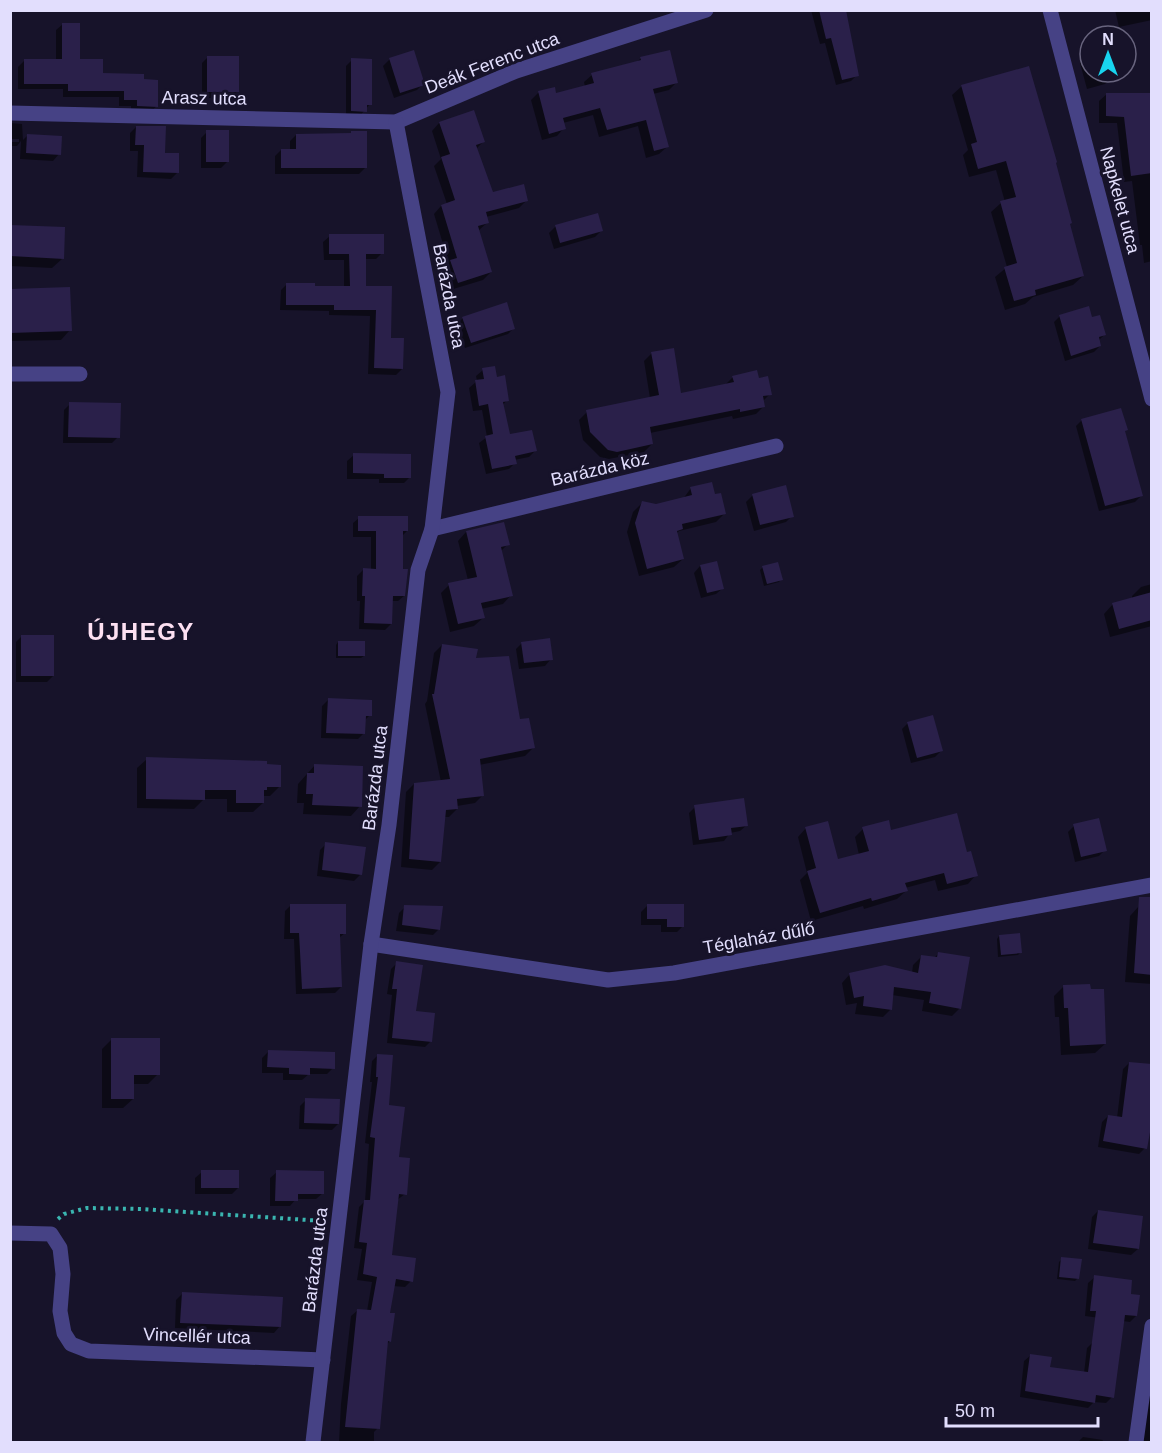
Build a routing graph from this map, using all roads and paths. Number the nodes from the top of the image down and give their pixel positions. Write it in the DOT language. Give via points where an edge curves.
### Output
graph roads {
  1 [pos="706,10"];
  2 [pos="1050,10"];
  3 [pos="10,113"];
  4 [pos="396,122"];
  5 [pos="10,374"];
  6 [pos="80,374"];
  7 [pos="1152,399"];
  8 [pos="776,446"];
  9 [pos="432,529"];
  10 [pos="1152,885"];
  11 [pos="371,944"];
  12 [pos="339,1222"];
  13 [pos="10,1233"];
  14 [pos="39,1233"];
  15 [pos="1152,1326"];
  16 [pos="323,1360"];
  17 [pos="313,1443"];
  18 [pos="1136,1443"];
  1 -- 4 [label="street, Deák Ferenc utca" via="516,71"];
  2 -- 7 [label="street, Napkelet utca"];
  3 -- 4 [label="street, Arasz utca"];
  4 -- 9 [label="street, Barázda utca" via="448,392"];
  5 -- 6 [label="street"];
  8 -- 9 [label="street, Barázda köz"];
  9 -- 11 [label="street, Barázda utca" via="418,570 389,825"];
  10 -- 11 [label="street, Téglaház dűlő" via="674,973 608,980"];
  11 -- 12 [label="street, Barázda utca"];
  12 -- 14 [label="path" via="87,1208 64,1214"];
  12 -- 16 [label="street, Barázda utca"];
  13 -- 14 [label="street"];
  14 -- 16 [label="street, Vincellér utca" via="51,1234 60,1248 60,1311 64,1333 71,1344 89,1351"];
  15 -- 18 [label="street"];
  16 -- 17 [label="street, Barázda utca"];
}
